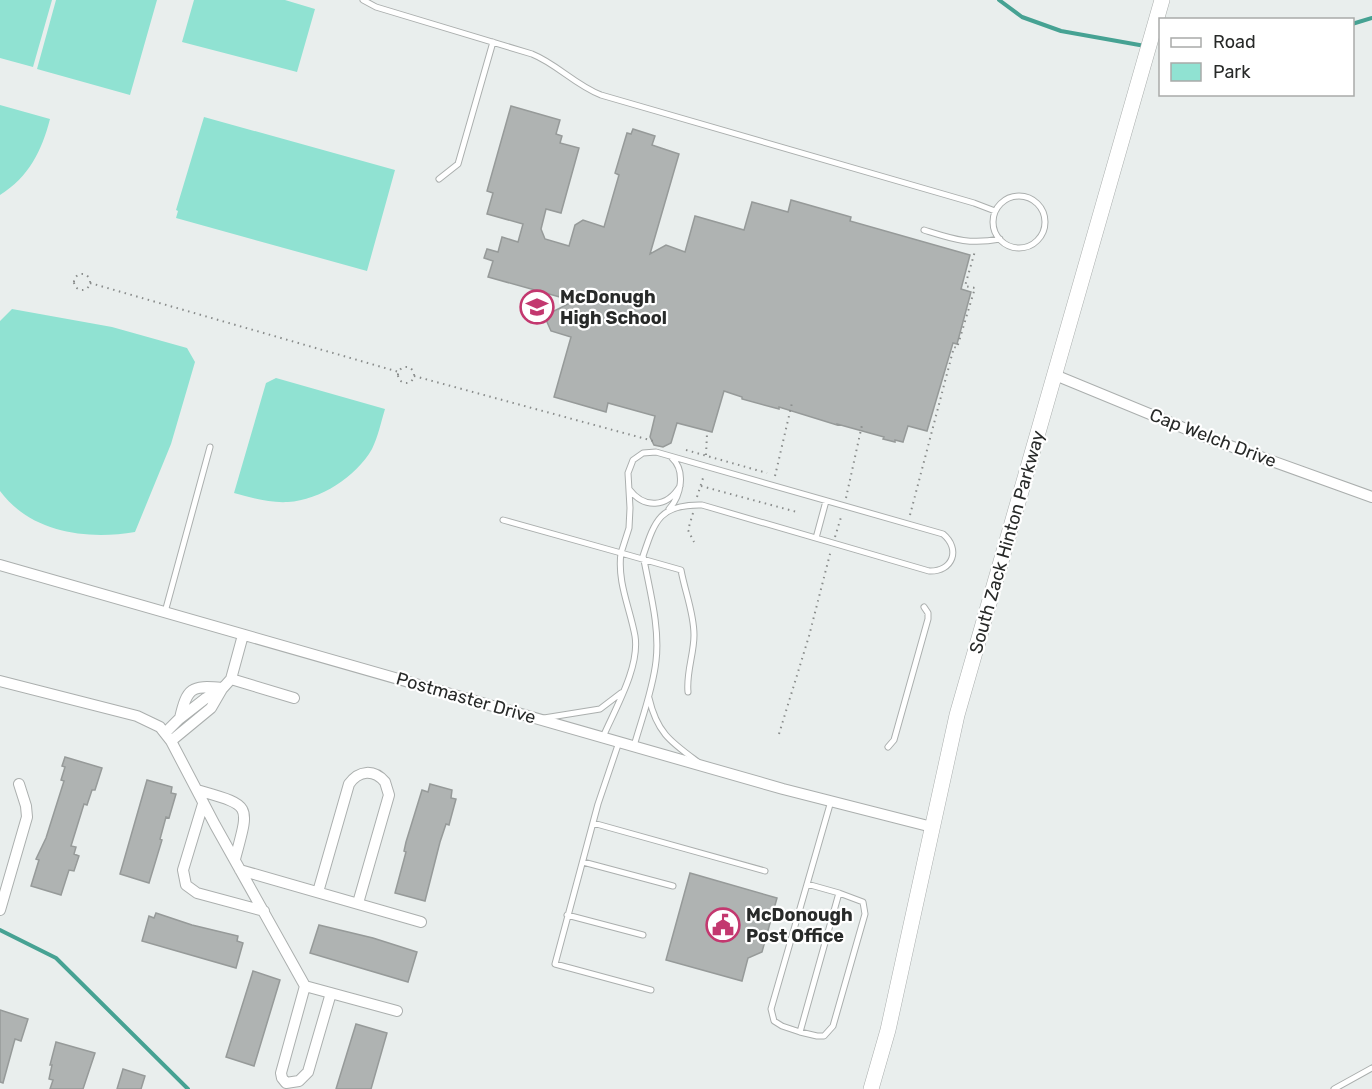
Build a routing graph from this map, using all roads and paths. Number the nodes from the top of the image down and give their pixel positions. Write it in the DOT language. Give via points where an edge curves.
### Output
graph roads {
  1 [pos="363,0"];
  2 [pos="1162,0"];
  3 [pos="493,42"];
  4 [pos="439,179"];
  5 [pos="995,211"];
  6 [pos="924,230"];
  7 [pos="1000,239"];
  8 [pos="977,243"];
  9 [pos="90,283"];
  10 [pos="399,372"];
  11 [pos="1054,375"];
  12 [pos="792,403"];
  13 [pos="862,425"];
  14 [pos="707,434"];
  15 [pos="210,447"];
  16 [pos="668,456"];
  17 [pos="706,456"];
  18 [pos="704,475"];
  19 [pos="775,476"];
  20 [pos="680,486"];
  21 [pos="701,486"];
  22 [pos="628,487"];
  23 [pos="697,497"];
  24 [pos="1372,497"];
  25 [pos="846,499"];
  26 [pos="826,501"];
  27 [pos="657,504"];
  28 [pos="674,504"];
  29 [pos="682,505"];
  30 [pos="668,510"];
  31 [pos="797,512"];
  32 [pos="693,513"];
  33 [pos="842,514"];
  34 [pos="910,515"];
  35 [pos="503,520"];
  36 [pos="835,537"];
  37 [pos="816,538"];
  38 [pos="694,543"];
  39 [pos="831,550"];
  40 [pos="621,554"];
  41 [pos="644,560"];
  42 [pos="0,565"];
  43 [pos="924,607"];
  44 [pos="165,612"];
  45 [pos="243,635"];
  46 [pos="231,679"];
  47 [pos="0,681"];
  48 [pos="222,688"];
  49 [pos="623,692"];
  50 [pos="688,692"];
  51 [pos="648,696"];
  52 [pos="294,698"];
  53 [pos="538,719"];
  54 [pos="779,734"];
  55 [pos="168,737"];
  56 [pos="603,737"];
  57 [pos="619,742"];
  58 [pos="634,746"];
  59 [pos="888,747"];
  60 [pos="705,766"];
  61 [pos="19,784"];
  62 [pos="196,790"];
  63 [pos="831,801"];
  64 [pos="203,804"];
  65 [pos="593,823"];
  66 [pos="932,827"];
  67 [pos="235,859"];
  68 [pos="583,862"];
  69 [pos="240,870"];
  70 [pos="765,871"];
  71 [pos="807,884"];
  72 [pos="673,886"];
  73 [pos="318,892"];
  74 [pos="839,893"];
  75 [pos="358,903"];
  76 [pos="0,910"];
  77 [pos="264,911"];
  78 [pos="567,915"];
  79 [pos="421,922"];
  80 [pos="643,935"];
  81 [pos="305,986"];
  82 [pos="651,990"];
  83 [pos="331,993"];
  84 [pos="397,1011"];
  85 [pos="800,1032"];
  86 [pos="1372,1068"];
  87 [pos="871,1089"];
  88 [pos="1334,1089"];
  1 -- 3 [label="lane"];
  2 -- 11 [label="main road, South Zack Hinton Parkway"];
  3 -- 4 [label="lane" via="458,164"];
  3 -- 5 [label="lane" via="542,58 578,85 601,95"];
  5 -- 7 [label="lane" via="994,226"];
  5 -- 7 [label="lane" via="1006,199 1022,196 1037,203 1045,217 1042,235 1032,245 1017,248"];
  6 -- 8 [label="lane"];
  7 -- 8 [label="lane"];
  8 -- 34 [label="path" via="966,286 975,288 957,348 954,347"];
  9 -- 9 [label="path" via="82,290 75,287 74,281 83,274"];
  9 -- 10 [label="path"];
  10 -- 10 [label="path" via="409,367 413,378 403,382"];
  11 -- 24 [label="street, Cap Welch Drive" via="1208,438"];
  11 -- 66 [label="main road, South Zack Hinton Parkway" via="957,715"];
  12 -- 19 [label="path"];
  13 -- 25 [label="path"];
  14 -- 17 [label="path"];
  15 -- 44 [label="lane"];
  16 -- 20 [label="lane" via="675,460"];
  16 -- 22 [label="lane" via="643,453 633,460"];
  16 -- 26 [label="lane"];
  18 -- 21 [label="path"];
  20 -- 27 [label="lane" via="670,498"];
  20 -- 28 [label="lane"];
  21 -- 23 [label="path"];
  21 -- 31 [label="path"];
  22 -- 27 [label="lane" via="638,499"];
  22 -- 40 [label="lane" via="629,528"];
  26 -- 37 [label="lane"];
  26 -- 37 [label="lane" via="943,534 953,548 952,558 947,567 929,571"];
  27 -- 28 [label="lane"];
  28 -- 29 [label="lane"];
  28 -- 30 [label="lane"];
  29 -- 30 [label="lane"];
  29 -- 37 [label="lane" via="702,505"];
  30 -- 41 [label="lane" via="653,526"];
  32 -- 38 [label="path" via="688,530"];
  33 -- 36 [label="path"];
  35 -- 40 [label="lane"];
  39 -- 54 [label="path"];
  40 -- 41 [label="lane"];
  40 -- 49 [label="lane" via="618,569 635,637 634,659"];
  41 -- 50 [label="lane" via="681,570 694,635"];
  41 -- 51 [label="lane" via="655,616 657,660"];
  42 -- 44 [label="street, Postmaster Drive"];
  43 -- 59 [label="lane" via="928,619 894,740"];
  44 -- 45 [label="street, Postmaster Drive"];
  45 -- 46 [label="street"];
  45 -- 53 [label="street, Postmaster Drive"];
  46 -- 48 [label="street"];
  46 -- 52 [label="street"];
  47 -- 55 [label="street" via="137,716 153,723"];
  48 -- 55 [label="street" via="180,718"];
  48 -- 55 [label="street" via="211,708"];
  49 -- 53 [label="lane" via="600,709"];
  49 -- 56 [label="lane"];
  51 -- 58 [label="lane"];
  51 -- 60 [label="lane" via="667,738"];
  53 -- 56 [label="street, Postmaster Drive"];
  55 -- 62 [label="street"];
  56 -- 57 [label="street, Postmaster Drive"];
  57 -- 58 [label="street, Postmaster Drive"];
  57 -- 65 [label="lane"];
  58 -- 60 [label="street, Postmaster Drive"];
  60 -- 63 [label="street, Postmaster Drive"];
  61 -- 76 [label="street" via="27,817"];
  62 -- 64 [label="street"];
  62 -- 67 [label="street" via="234,801 243,811 244,824"];
  63 -- 66 [label="street, Postmaster Drive"];
  63 -- 71 [label="lane"];
  64 -- 67 [label="street"];
  64 -- 77 [label="street" via="183,870 186,885 196,893"];
  65 -- 68 [label="lane"];
  65 -- 70 [label="lane"];
  66 -- 87 [label="main road, South Zack Hinton Parkway" via="888,1030"];
  67 -- 69 [label="street"];
  68 -- 72 [label="lane"];
  68 -- 78 [label="lane"];
  69 -- 73 [label="street"];
  69 -- 77 [label="street"];
  71 -- 74 [label="lane"];
  71 -- 85 [label="lane" via="771,1009 774,1021"];
  73 -- 75 [label="street"];
  73 -- 75 [label="street" via="349,784 359,774 373,773 384,780 389,795"];
  74 -- 85 [label="lane"];
  74 -- 85 [label="lane" via="862,902 865,914 833,1026 824,1036"];
  75 -- 79 [label="street"];
  77 -- 81 [label="street"];
  78 -- 80 [label="lane"];
  78 -- 82 [label="lane" via="555,964"];
  81 -- 83 [label="street"];
  81 -- 83 [label="street" via="281,1073 286,1083 298,1081 309,1070"];
  83 -- 84 [label="street"];
  86 -- 88 [label="lane"];
}
